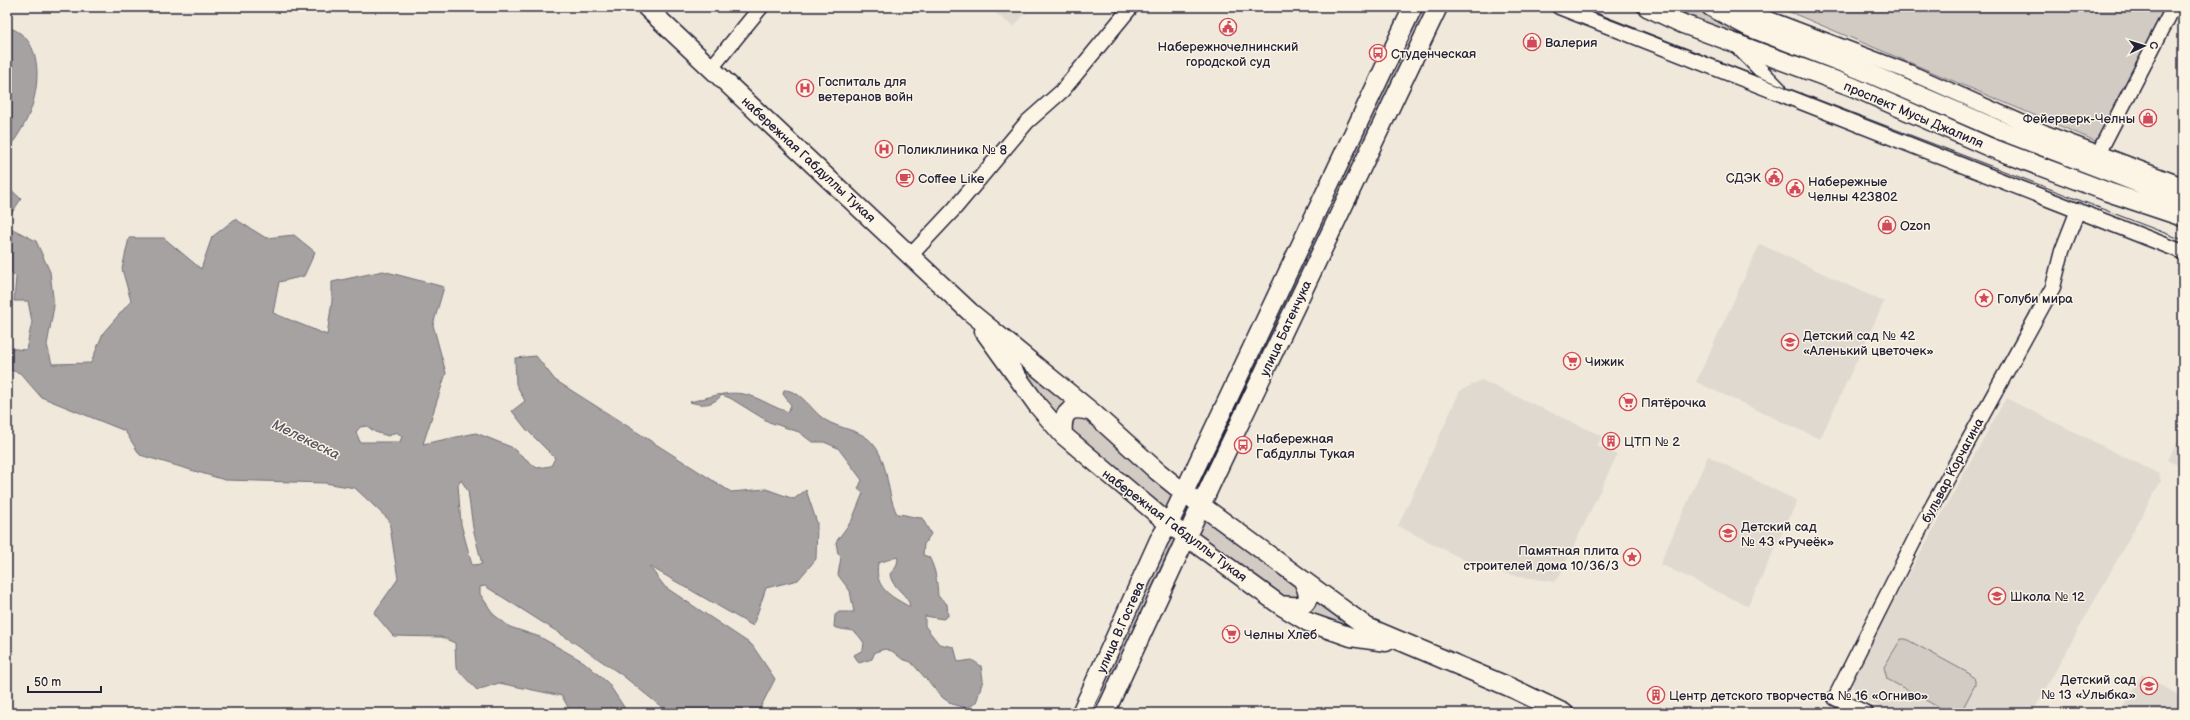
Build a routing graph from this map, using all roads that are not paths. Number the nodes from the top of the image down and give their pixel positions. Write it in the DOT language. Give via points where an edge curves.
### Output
graph roads {
  1 [pos="646,7"];
  2 [pos="762,7"];
  3 [pos="1131,7"];
  4 [pos="1413,7"];
  5 [pos="1438,7"];
  6 [pos="1559,7"];
  7 [pos="1647,7"];
  8 [pos="1711,7"];
  9 [pos="1725,7"];
  10 [pos="2168,7"];
  11 [pos="1733,43"];
  12 [pos="712,67"];
  13 [pos="1786,96"];
  14 [pos="2098,152"];
  15 [pos="2183,185"];
  16 [pos="1324,193"];
  17 [pos="2183,200"];
  18 [pos="1343,204"];
  19 [pos="2078,210"];
  20 [pos="2183,217"];
  21 [pos="2183,252"];
  22 [pos="910,255"];
  23 [pos="970,312"];
  24 [pos="1092,412"];
  25 [pos="1063,435"];
  26 [pos="1183,492"];
  27 [pos="1202,506"];
  28 [pos="1169,524"];
  29 [pos="1188,537"];
  30 [pos="1160,540"];
  31 [pos="1303,581"];
  32 [pos="1280,605"];
  33 [pos="1413,647"];
  34 [pos="1134,650"];
  35 [pos="1081,713"];
  36 [pos="1105,713"];
  37 [pos="1564,713"];
  38 [pos="1866,713"];
  1 -- 12 [label="main road, набережная Габдуллы Тукая"];
  2 -- 12 [label="street"];
  3 -- 22 [label="street" via="1062,91 1027,122 955,208"];
  4 -- 16 [label="main road, улица Батенчука"];
  5 -- 18 [label="main road, улица Батенчука"];
  6 -- 13 [label="street"];
  7 -- 11 [label="main road, проспект Мусы Джалиля"];
  8 -- 17 [label="main road, проспект Мусы Джалиля" via="1749,27 1859,69 1997,129"];
  9 -- 14 [label="street" via="1756,14 1909,72 2046,133"];
  10 -- 14 [label="street" via="2171,12"];
  11 -- 13 [label="street"];
  11 -- 20 [label="main road, проспект Мусы Джалиля" via="1853,88 1989,147"];
  12 -- 22 [label="main road, набережная Габдуллы Тукая"];
  13 -- 19 [label="street"];
  14 -- 15 [label="street"];
  16 -- 18 [label="main road" via="1324,202 1328,207 1334,208"];
  16 -- 26 [label="main road, улица Батенчука"];
  18 -- 27 [label="main road, улица Батенчука"];
  19 -- 21 [label="street"];
  19 -- 38 [label="street, бульвар Корчагина" via="2062,251 2052,289 1922,525 1836,698"];
  22 -- 23 [label="main road, набережная Габдуллы Тукая"];
  23 -- 24 [label="main road, набережная Габдуллы Тукая"];
  23 -- 25 [label="main road, набережная Габдуллы Тукая" via="1038,406"];
  24 -- 25 [label="main road" via="1078,407 1069,410 1064,417"];
  24 -- 26 [label="main road, набережная Габдуллы Тукая"];
  25 -- 28 [label="main road, набережная Габдуллы Тукая"];
  26 -- 27 [label="main road, набережная Габдуллы Тукая"];
  26 -- 28 [label="main road, улица Батенчука"];
  27 -- 29 [label="main road, улица Батенчука"];
  27 -- 31 [label="main road, набережная Габдуллы Тукая"];
  28 -- 29 [label="main road, набережная Габдуллы Тукая"];
  28 -- 30 [label="main road, улица Батенчука"];
  29 -- 32 [label="main road, набережная Габдуллы Тукая"];
  29 -- 34 [label="main road, улица Батенчука"];
  30 -- 35 [label="main road, улица В.Гостева"];
  31 -- 32 [label="main road" via="1309,593 1303,605"];
  31 -- 33 [label="main road, набережная Габдуллы Тукая" via="1367,628"];
  32 -- 33 [label="main road, набережная Габдуллы Тукая" via="1322,628 1351,637"];
  33 -- 37 [label="main road, набережная Габдуллы Тукая"];
  34 -- 36 [label="main road, улица В.Гостева"];
}
